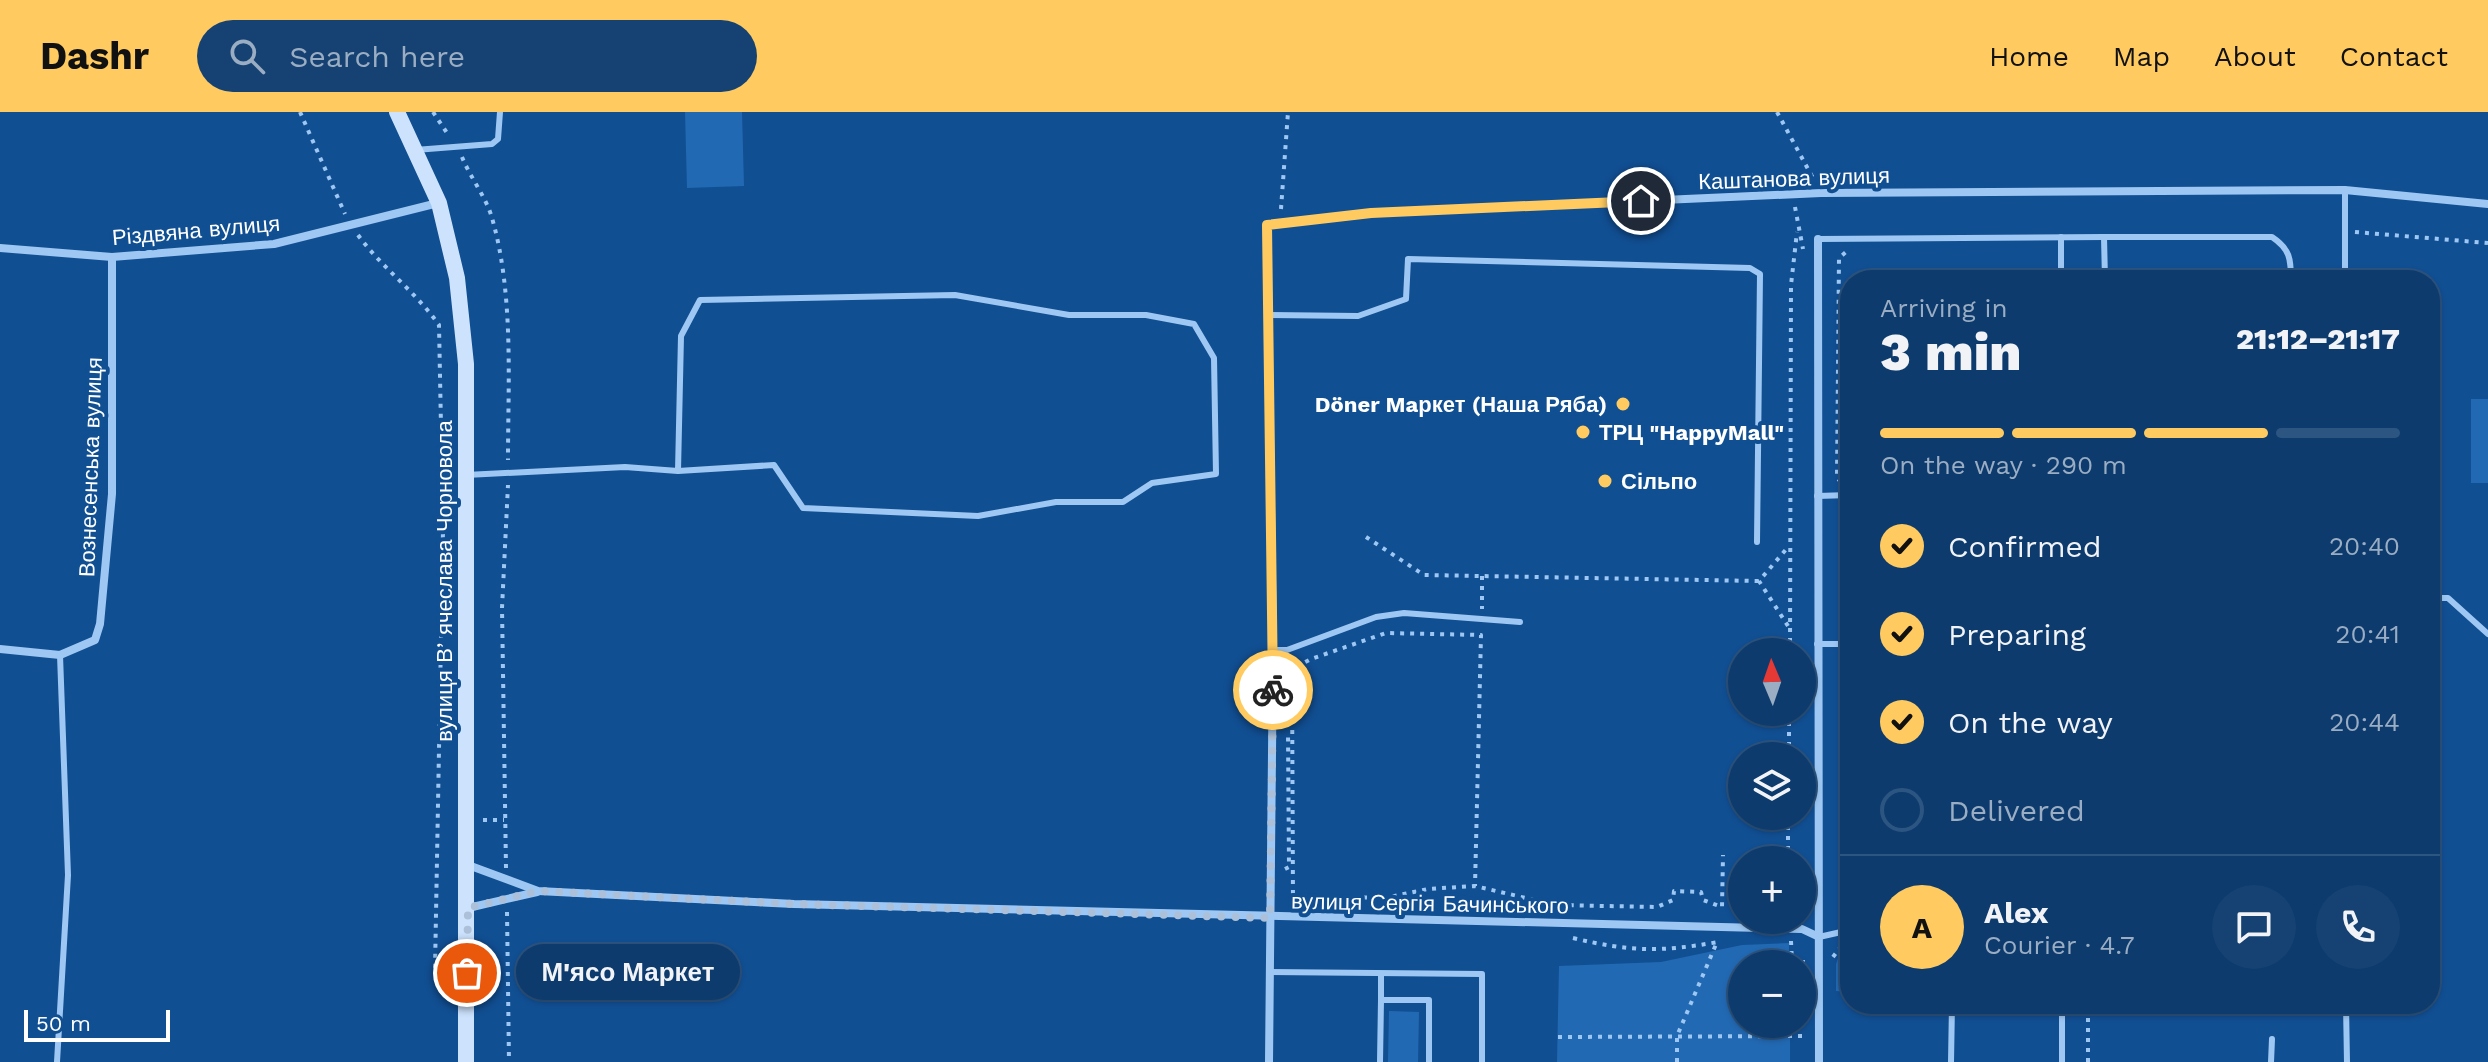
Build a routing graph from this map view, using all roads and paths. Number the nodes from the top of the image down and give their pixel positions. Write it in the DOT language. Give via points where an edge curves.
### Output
graph roads {
  1 [pos="300,112"];
  2 [pos="397,112"];
  3 [pos="433,112"];
  4 [pos="500,112"];
  5 [pos="1288,112"];
  6 [pos="1777,112"];
  7 [pos="457,147"];
  8 [pos="415,150"];
  9 [pos="2345,190"];
  10 [pos="1821,193"];
  11 [pos="439,203"];
  12 [pos="1807,204"];
  13 [pos="2488,204"];
  14 [pos="1794,205"];
  15 [pos="1278,224"];
  16 [pos="351,225"];
  17 [pos="2348,231"];
  18 [pos="1797,232"];
  19 [pos="2061,237"];
  20 [pos="2104,237"];
  21 [pos="1818,239"];
  22 [pos="2488,243"];
  23 [pos="1853,245"];
  24 [pos="0,248"];
  25 [pos="112,257"];
  26 [pos="2061,270"];
  27 [pos="2105,270"];
  28 [pos="2291,270"];
  29 [pos="2345,270"];
  30 [pos="1268,315"];
  31 [pos="678,471"];
  32 [pos="509,472"];
  33 [pos="466,475"];
  34 [pos="1840,480"];
  35 [pos="1840,495"];
  36 [pos="1817,496"];
  37 [pos="1366,537"];
  38 [pos="1757,542"];
  39 [pos="1790,545"];
  40 [pos="1759,581"];
  41 [pos="2440,598"];
  42 [pos="1520,622"];
  43 [pos="1790,628"];
  44 [pos="2488,634"];
  45 [pos="1790,638"];
  46 [pos="1817,644"];
  47 [pos="1840,644"];
  48 [pos="0,649"];
  49 [pos="1273,650"];
  50 [pos="60,655"];
  51 [pos="479,820"];
  52 [pos="504,820"];
  53 [pos="1723,855"];
  54 [pos="468,865"];
  55 [pos="506,879"];
  56 [pos="1475,886"];
  57 [pos="538,891"];
  58 [pos="468,908"];
  59 [pos="507,913"];
  60 [pos="1270,918"];
  61 [pos="1840,932"];
  62 [pos="1569,937"];
  63 [pos="1819,937"];
  64 [pos="1726,941"];
  65 [pos="1779,941"];
  66 [pos="1717,942"];
  67 [pos="1840,948"];
  68 [pos="1819,962"];
  69 [pos="435,969"];
  70 [pos="1270,972"];
  71 [pos="1381,974"];
  72 [pos="1381,1000"];
  73 [pos="1952,1014"];
  74 [pos="2062,1014"];
  75 [pos="2088,1014"];
  76 [pos="2346,1014"];
  77 [pos="1677,1036"];
  78 [pos="1818,1036"];
  79 [pos="1558,1037"];
  80 [pos="2272,1039"];
  81 [pos="57,1062"];
  82 [pos="466,1062"];
  83 [pos="509,1062"];
  84 [pos="1269,1062"];
  85 [pos="1380,1062"];
  86 [pos="1429,1062"];
  87 [pos="1482,1062"];
  88 [pos="1677,1062"];
  89 [pos="1819,1062"];
  90 [pos="1951,1062"];
  91 [pos="2062,1062"];
  92 [pos="2088,1062"];
  93 [pos="2271,1062"];
  94 [pos="2347,1062"];
  1 -- 16 [label="path"];
  2 -- 8 [label="main road, вулиця Вʼячеслава Чорновола"];
  3 -- 7 [label="path"];
  4 -- 7 [label="lane" via="495,142"];
  5 -- 15 [label="path"];
  6 -- 10 [label="path"];
  7 -- 8 [label="lane"];
  7 -- 32 [label="path" via="491,215 500,254"];
  8 -- 11 [label="main road, вулиця Вʼячеслава Чорновола"];
  9 -- 10 [label="street, Каштанова вулиця"];
  9 -- 13 [label="street, Каштанова вулиця"];
  9 -- 29 [label="lane"];
  10 -- 15 [label="street, Каштанова вулиця" via="1371,213"];
  11 -- 16 [label="street, Різдвяна вулиця"];
  11 -- 33 [label="main road, вулиця Вʼячеслава Чорновола" via="457,278 463,336"];
  12 -- 14 [label="path"];
  15 -- 30 [label="street" via="1267,225"];
  16 -- 25 [label="street, Різдвяна вулиця" via="274,244"];
  16 -- 69 [label="path" via="372,254 420,297 439,325 443,529"];
  17 -- 22 [label="path"];
  18 -- 39 [label="path" via="1791,285"];
  19 -- 20 [label="lane"];
  19 -- 21 [label="lane"];
  19 -- 26 [label="lane"];
  20 -- 27 [label="lane"];
  20 -- 28 [label="lane" via="2272,237 2285,245"];
  21 -- 36 [label="street"];
  23 -- 34 [label="path" via="1839,258"];
  24 -- 25 [label="street, Різдвяна вулиця"];
  25 -- 50 [label="street, Вознесенська вулиця" via="112,494 103,603 95,640"];
  30 -- 38 [label="lane" via="1358,316 1406,299 1408,259 1750,268 1760,274"];
  30 -- 49 [label="street"];
  31 -- 31 [label="lane" via="681,336 700,300 955,295 1069,315 1146,315 1194,324 1214,358 1216,474 1152,483 1123,502 1056,502 978,516 803,508 774,465"];
  31 -- 32 [label="lane" via="625,467"];
  32 -- 33 [label="lane"];
  32 -- 52 [label="path" via="502,608"];
  33 -- 54 [label="main road, вулиця Вʼячеслава Чорновола"];
  35 -- 36 [label="lane"];
  36 -- 46 [label="street"];
  37 -- 40 [label="path" via="1424,575"];
  39 -- 40 [label="path"];
  39 -- 43 [label="path"];
  40 -- 43 [label="path"];
  41 -- 44 [label="lane" via="2448,598"];
  42 -- 49 [label="lane" via="1404,613"];
  43 -- 45 [label="path"];
  46 -- 47 [label="lane"];
  46 -- 63 [label="street"];
  48 -- 50 [label="street"];
  49 -- 60 [label="street"];
  50 -- 81 [label="lane" via="68,875"];
  51 -- 52 [label="path"];
  52 -- 55 [label="path"];
  53 -- 56 [label="path" via="1722,907 1709,905 1701,892 1674,891 1673,900 1657,907 1555,905"];
  54 -- 55 [label="street, вулиця Сергія Бачинського"];
  54 -- 58 [label="main road, вулиця Вʼячеслава Чорновола"];
  55 -- 57 [label="street, вулиця Сергія Бачинського"];
  56 -- 56 [label="path" via="1385,898 1293,896 1292,669 1386,633 1481,635"];
  57 -- 58 [label="street"];
  57 -- 60 [label="street, вулиця Сергія Бачинського"];
  58 -- 82 [label="main road, вулиця Вʼячеслава Чорновола"];
  59 -- 83 [label="path"];
  60 -- 63 [label="street, вулиця Сергія Бачинського" via="1802,929"];
  60 -- 70 [label="street"];
  61 -- 63 [label="lane"];
  62 -- 66 [label="path" via="1625,951"];
  63 -- 68 [label="street"];
  64 -- 66 [label="path"];
  65 -- 68 [label="path" via="1792,941 1792,962"];
  66 -- 77 [label="path"];
  67 -- 68 [label="path" via="1833,963"];
  68 -- 78 [label="street"];
  70 -- 71 [label="lane"];
  70 -- 84 [label="street"];
  71 -- 72 [label="lane"];
  71 -- 87 [label="lane" via="1482,974"];
  72 -- 85 [label="lane"];
  72 -- 86 [label="lane" via="1429,1000"];
  73 -- 90 [label="lane"];
  74 -- 91 [label="lane"];
  75 -- 92 [label="path"];
  76 -- 94 [label="lane"];
  77 -- 78 [label="path"];
  77 -- 79 [label="path"];
  77 -- 88 [label="path"];
  78 -- 89 [label="street"];
  80 -- 93 [label="lane"];
}
